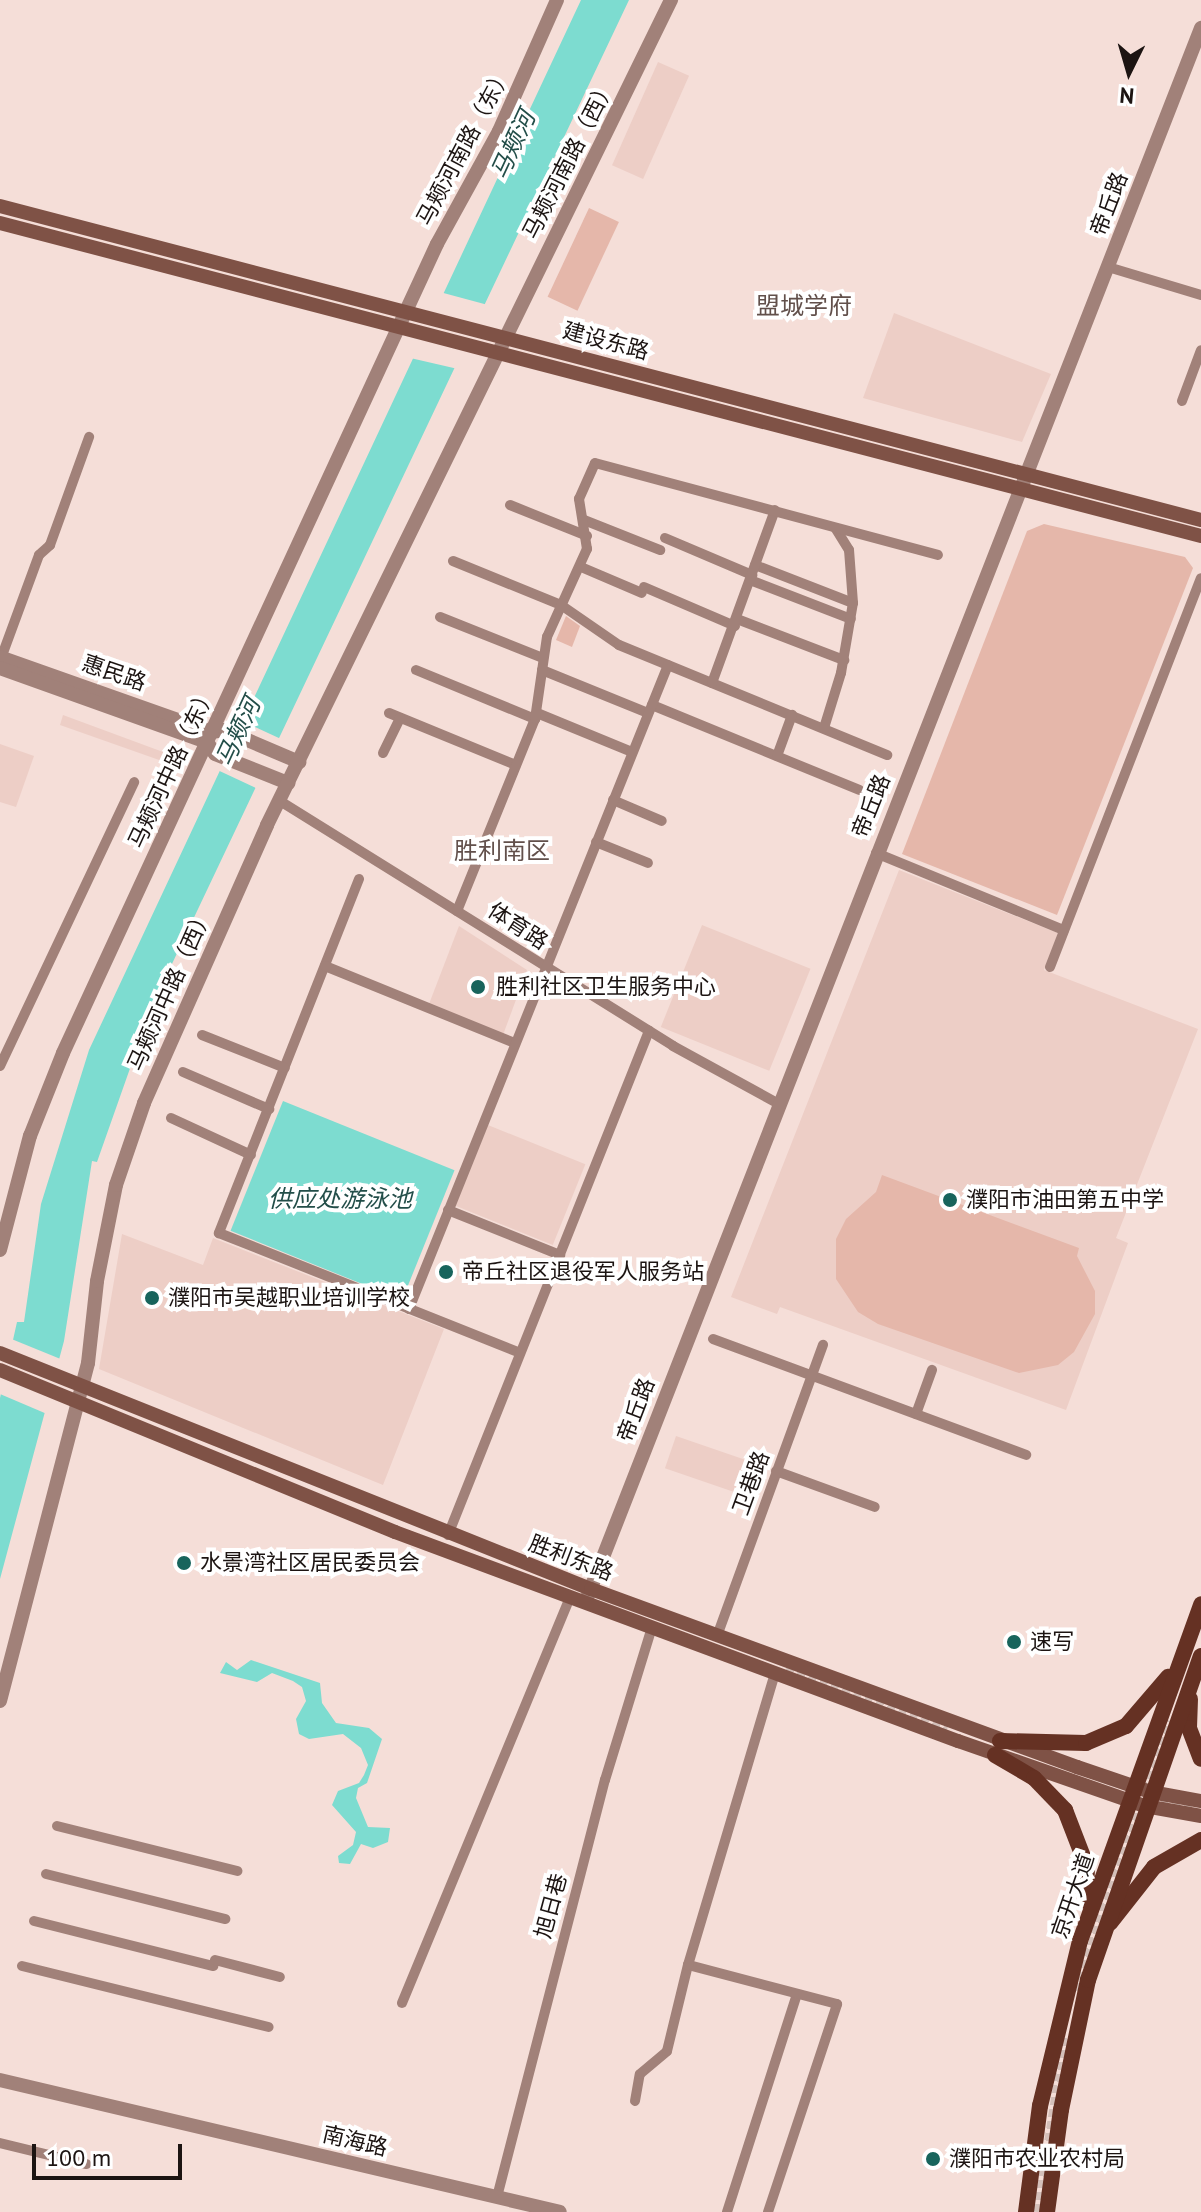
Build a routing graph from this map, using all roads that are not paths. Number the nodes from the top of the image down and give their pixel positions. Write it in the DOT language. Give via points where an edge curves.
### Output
graph roads {
  1 [pos="557,0"];
  2 [pos="671,0"];
  3 [pos="1201,28"];
  4 [pos="0,206"];
  5 [pos="0,223"];
  6 [pos="1108,267"];
  7 [pos="1201,295"];
  8 [pos="412,313"];
  9 [pos="405,328"];
  10 [pos="498,335"];
  11 [pos="490,350"];
  12 [pos="1201,350"];
  13 [pos="1182,401"];
  14 [pos="89,437"];
  15 [pos="1026,473"];
  16 [pos="1019,490"];
  17 [pos="510,505"];
  18 [pos="775,510"];
  19 [pos="584,520"];
  20 [pos="1201,520"];
  21 [pos="835,528"];
  22 [pos="587,536"];
  23 [pos="1201,536"];
  24 [pos="665,538"];
  25 [pos="660,550"];
  26 [pos="938,555"];
  27 [pos="453,561"];
  28 [pos="581,567"];
  29 [pos="752,574"];
  30 [pos="1201,578"];
  31 [pos="853,603"];
  32 [pos="561,605"];
  33 [pos="440,617"];
  34 [pos="851,619"];
  35 [pos="736,622"];
  36 [pos="543,658"];
  37 [pos="844,660"];
  38 [pos="0,661"];
  39 [pos="668,665"];
  40 [pos="416,670"];
  41 [pos="542,670"];
  42 [pos="712,683"];
  43 [pos="650,709"];
  44 [pos="389,713"];
  45 [pos="792,715"];
  46 [pos="536,716"];
  47 [pos="400,718"];
  48 [pos="824,728"];
  49 [pos="214,739"];
  50 [pos="632,752"];
  51 [pos="383,753"];
  52 [pos="887,755"];
  53 [pos="777,756"];
  54 [pos="295,760"];
  55 [pos="516,765"];
  56 [pos="134,782"];
  57 [pos="285,782"];
  58 [pos="859,790"];
  59 [pos="613,800"];
  60 [pos="280,801"];
  61 [pos="662,821"];
  62 [pos="596,842"];
  63 [pos="876,853"];
  64 [pos="648,863"];
  65 [pos="359,879"];
  66 [pos="457,911"];
  67 [pos="1064,930"];
  68 [pos="325,966"];
  69 [pos="545,967"];
  70 [pos="1050,967"];
  71 [pos="649,1031"];
  72 [pos="202,1035"];
  73 [pos="515,1043"];
  74 [pos="0,1066"];
  75 [pos="285,1068"];
  76 [pos="183,1072"];
  77 [pos="779,1104"];
  78 [pos="269,1109"];
  79 [pos="171,1118"];
  80 [pos="251,1155"];
  81 [pos="448,1210"];
  82 [pos="0,1250"];
  83 [pos="560,1255"];
  84 [pos="409,1309"];
  85 [pos="713,1339"];
  86 [pos="823,1345"];
  87 [pos="520,1353"];
  88 [pos="3,1363"];
  89 [pos="932,1370"];
  90 [pos="812,1375"];
  91 [pos="75,1393"];
  92 [pos="916,1414"];
  93 [pos="1026,1455"];
  94 [pos="776,1471"];
  95 [pos="875,1507"];
  96 [pos="448,1535"];
  97 [pos="582,1596"];
  98 [pos="1201,1604"];
  99 [pos="652,1627"];
  100 [pos="717,1636"];
  101 [pos="1201,1656"];
  102 [pos="1179,1663"];
  103 [pos="775,1673"];
  104 [pos="1190,1686"];
  105 [pos="0,1701"];
  106 [pos="998,1748"];
  107 [pos="1201,1759"];
  108 [pos="1130,1793"];
  109 [pos="1148,1799"];
  110 [pos="1201,1801"];
  111 [pos="1201,1816"];
  112 [pos="57,1826"];
  113 [pos="1201,1840"];
  114 [pos="237,1871"];
  115 [pos="46,1874"];
  116 [pos="225,1919"];
  117 [pos="34,1921"];
  118 [pos="1100,1937"];
  119 [pos="1080,1941"];
  120 [pos="688,1965"];
  121 [pos="22,1966"];
  122 [pos="280,1977"];
  123 [pos="797,1994"];
  124 [pos="402,2003"];
  125 [pos="269,2027"];
  126 [pos="0,2080"];
  127 [pos="635,2101"];
  128 [pos="0,2143"];
  129 [pos="86,2164"];
  130 [pos="497,2197"];
  131 [pos="560,2212"];
  132 [pos="727,2212"];
  133 [pos="768,2212"];
  134 [pos="1026,2212"];
  135 [pos="1047,2212"];
  1 -- 8 [label="street, 马颊河南路（东）" via="540,48"];
  2 -- 10 [label="street, 马颊河南路（西）"];
  3 -- 6 [label="street, 帝丘路"];
  4 -- 8 [label="main road, 建设东路"];
  5 -- 9 [label="main road, 建设东路"];
  6 -- 7 [label="street"];
  6 -- 15 [label="street, 帝丘路"];
  8 -- 9 [label="street, 马颊河中路（东）"];
  8 -- 10 [label="main road, 建设东路"];
  9 -- 11 [label="main road, 建设东路"];
  9 -- 49 [label="street, 马颊河中路（东）"];
  10 -- 11 [label="street, 马颊河中路（西）"];
  10 -- 15 [label="main road, 建设东路"];
  11 -- 16 [label="main road, 建设东路"];
  11 -- 54 [label="street, 马颊河中路（西）"];
  12 -- 13 [label="street"];
  14 -- 38 [label="street"];
  15 -- 16 [label="street, 帝丘路"];
  15 -- 20 [label="main road, 建设东路"];
  16 -- 23 [label="main road, 建设东路"];
  16 -- 63 [label="street, 帝丘路"];
  17 -- 22 [label="street"];
  18 -- 19 [label="street" via="595,463 579,499"];
  18 -- 21 [label="street"];
  18 -- 29 [label="street"];
  19 -- 22 [label="street"];
  19 -- 25 [label="street"];
  21 -- 26 [label="street"];
  21 -- 31 [label="street" via="849,550"];
  22 -- 28 [label="street"];
  24 -- 29 [label="street"];
  27 -- 32 [label="street"];
  28 -- 32 [label="street"];
  28 -- 35 [label="street"];
  29 -- 31 [label="street"];
  29 -- 34 [label="street"];
  29 -- 35 [label="street"];
  30 -- 67 [label="street"];
  31 -- 34 [label="street"];
  32 -- 36 [label="street"];
  32 -- 39 [label="street" via="619,645"];
  33 -- 36 [label="street"];
  34 -- 37 [label="street"];
  35 -- 37 [label="street"];
  35 -- 42 [label="street"];
  36 -- 41 [label="street"];
  37 -- 48 [label="street"];
  38 -- 49 [label="street, 惠民路"];
  39 -- 42 [label="street"];
  39 -- 43 [label="street"];
  40 -- 46 [label="street"];
  41 -- 43 [label="street"];
  41 -- 46 [label="street"];
  42 -- 45 [label="street"];
  43 -- 50 [label="street"];
  43 -- 53 [label="street"];
  44 -- 47 [label="street"];
  45 -- 48 [label="street"];
  45 -- 53 [label="street"];
  46 -- 50 [label="street"];
  46 -- 55 [label="street"];
  47 -- 51 [label="street"];
  47 -- 55 [label="street"];
  48 -- 52 [label="street"];
  49 -- 54 [label="street"];
  49 -- 57 [label="street"];
  49 -- 82 [label="street, 马颊河中路（东）" via="43,1099"];
  50 -- 59 [label="street"];
  53 -- 58 [label="street"];
  54 -- 57 [label="street, 马颊河中路（西）"];
  55 -- 66 [label="street"];
  56 -- 74 [label="street"];
  57 -- 60 [label="street, 马颊河中路（西）"];
  59 -- 61 [label="street"];
  59 -- 62 [label="street"];
  60 -- 66 [label="street, 体育路"];
  60 -- 91 [label="street, 马颊河中路（西）" via="126,1149"];
  62 -- 64 [label="street"];
  62 -- 69 [label="street"];
  63 -- 67 [label="street"];
  63 -- 77 [label="street, 帝丘路"];
  65 -- 68 [label="street"];
  66 -- 69 [label="street, 体育路"];
  67 -- 70 [label="street"];
  68 -- 73 [label="street"];
  68 -- 75 [label="street"];
  69 -- 71 [label="street, 体育路"];
  69 -- 73 [label="street"];
  71 -- 77 [label="street, 体育路"];
  71 -- 83 [label="street"];
  72 -- 75 [label="street"];
  73 -- 81 [label="street"];
  75 -- 78 [label="street"];
  76 -- 78 [label="street"];
  77 -- 97 [label="street, 帝丘路"];
  78 -- 80 [label="street"];
  79 -- 80 [label="street"];
  80 -- 84 [label="street" via="219,1233"];
  81 -- 83 [label="street"];
  81 -- 84 [label="street"];
  83 -- 87 [label="street"];
  84 -- 87 [label="street"];
  85 -- 90 [label="street"];
  86 -- 90 [label="street, 卫巷路"];
  87 -- 96 [label="street"];
  88 -- 91 [label="main road, 胜利东路"];
  89 -- 92 [label="street"];
  90 -- 92 [label="street"];
  90 -- 94 [label="street, 卫巷路"];
  91 -- 96 [label="main road, 胜利东路"];
  91 -- 97 [label="main road, 胜利东路"];
  91 -- 105 [label="street, 马颊河中路（西）"];
  92 -- 93 [label="street"];
  94 -- 95 [label="street"];
  94 -- 100 [label="street, 卫巷路"];
  96 -- 97 [label="main road, 胜利东路"];
  97 -- 99 [label="main road, 胜利东路"];
  97 -- 100 [label="main road, 胜利东路"];
  97 -- 124 [label="street"];
  98 -- 102 [label="main road, 京开大道"];
  99 -- 103 [label="main road, 胜利东路"];
  99 -- 130 [label="street, 旭日巷" via="597,1810"];
  100 -- 106 [label="main road, 胜利东路"];
  101 -- 104 [label="main road, 京开大道"];
  102 -- 106 [label="main road" via="1140,1714 1107,1735 1064,1746"];
  102 -- 108 [label="main road, 京开大道"];
  103 -- 106 [label="main road, 胜利东路"];
  103 -- 120 [label="street"];
  104 -- 107 [label="main road" via="1189,1728"];
  104 -- 109 [label="main road, 京开大道"];
  106 -- 108 [label="main road, 胜利东路"];
  106 -- 119 [label="main road" via="1051,1792 1075,1826 1089,1884"];
  108 -- 109 [label="main road, 胜利东路"];
  108 -- 119 [label="main road, 京开大道"];
  109 -- 110 [label="main road"];
  109 -- 111 [label="main road"];
  109 -- 118 [label="main road, 京开大道"];
  112 -- 114 [label="street"];
  113 -- 118 [label="main road" via="1154,1867"];
  115 -- 116 [label="street"];
  117 -- 122 [label="street"];
  118 -- 135 [label="main road, 京开大道" via="1078,2020"];
  119 -- 134 [label="main road, 京开大道" via="1040,2106"];
  120 -- 123 [label="street"];
  120 -- 127 [label="street" via="667,2051 640,2074"];
  121 -- 125 [label="street"];
  123 -- 132 [label="street"];
  123 -- 133 [label="street" via="837,2004"];
  126 -- 130 [label="street, 南海路"];
  128 -- 129 [label="street"];
  130 -- 131 [label="street, 南海路"];
}
